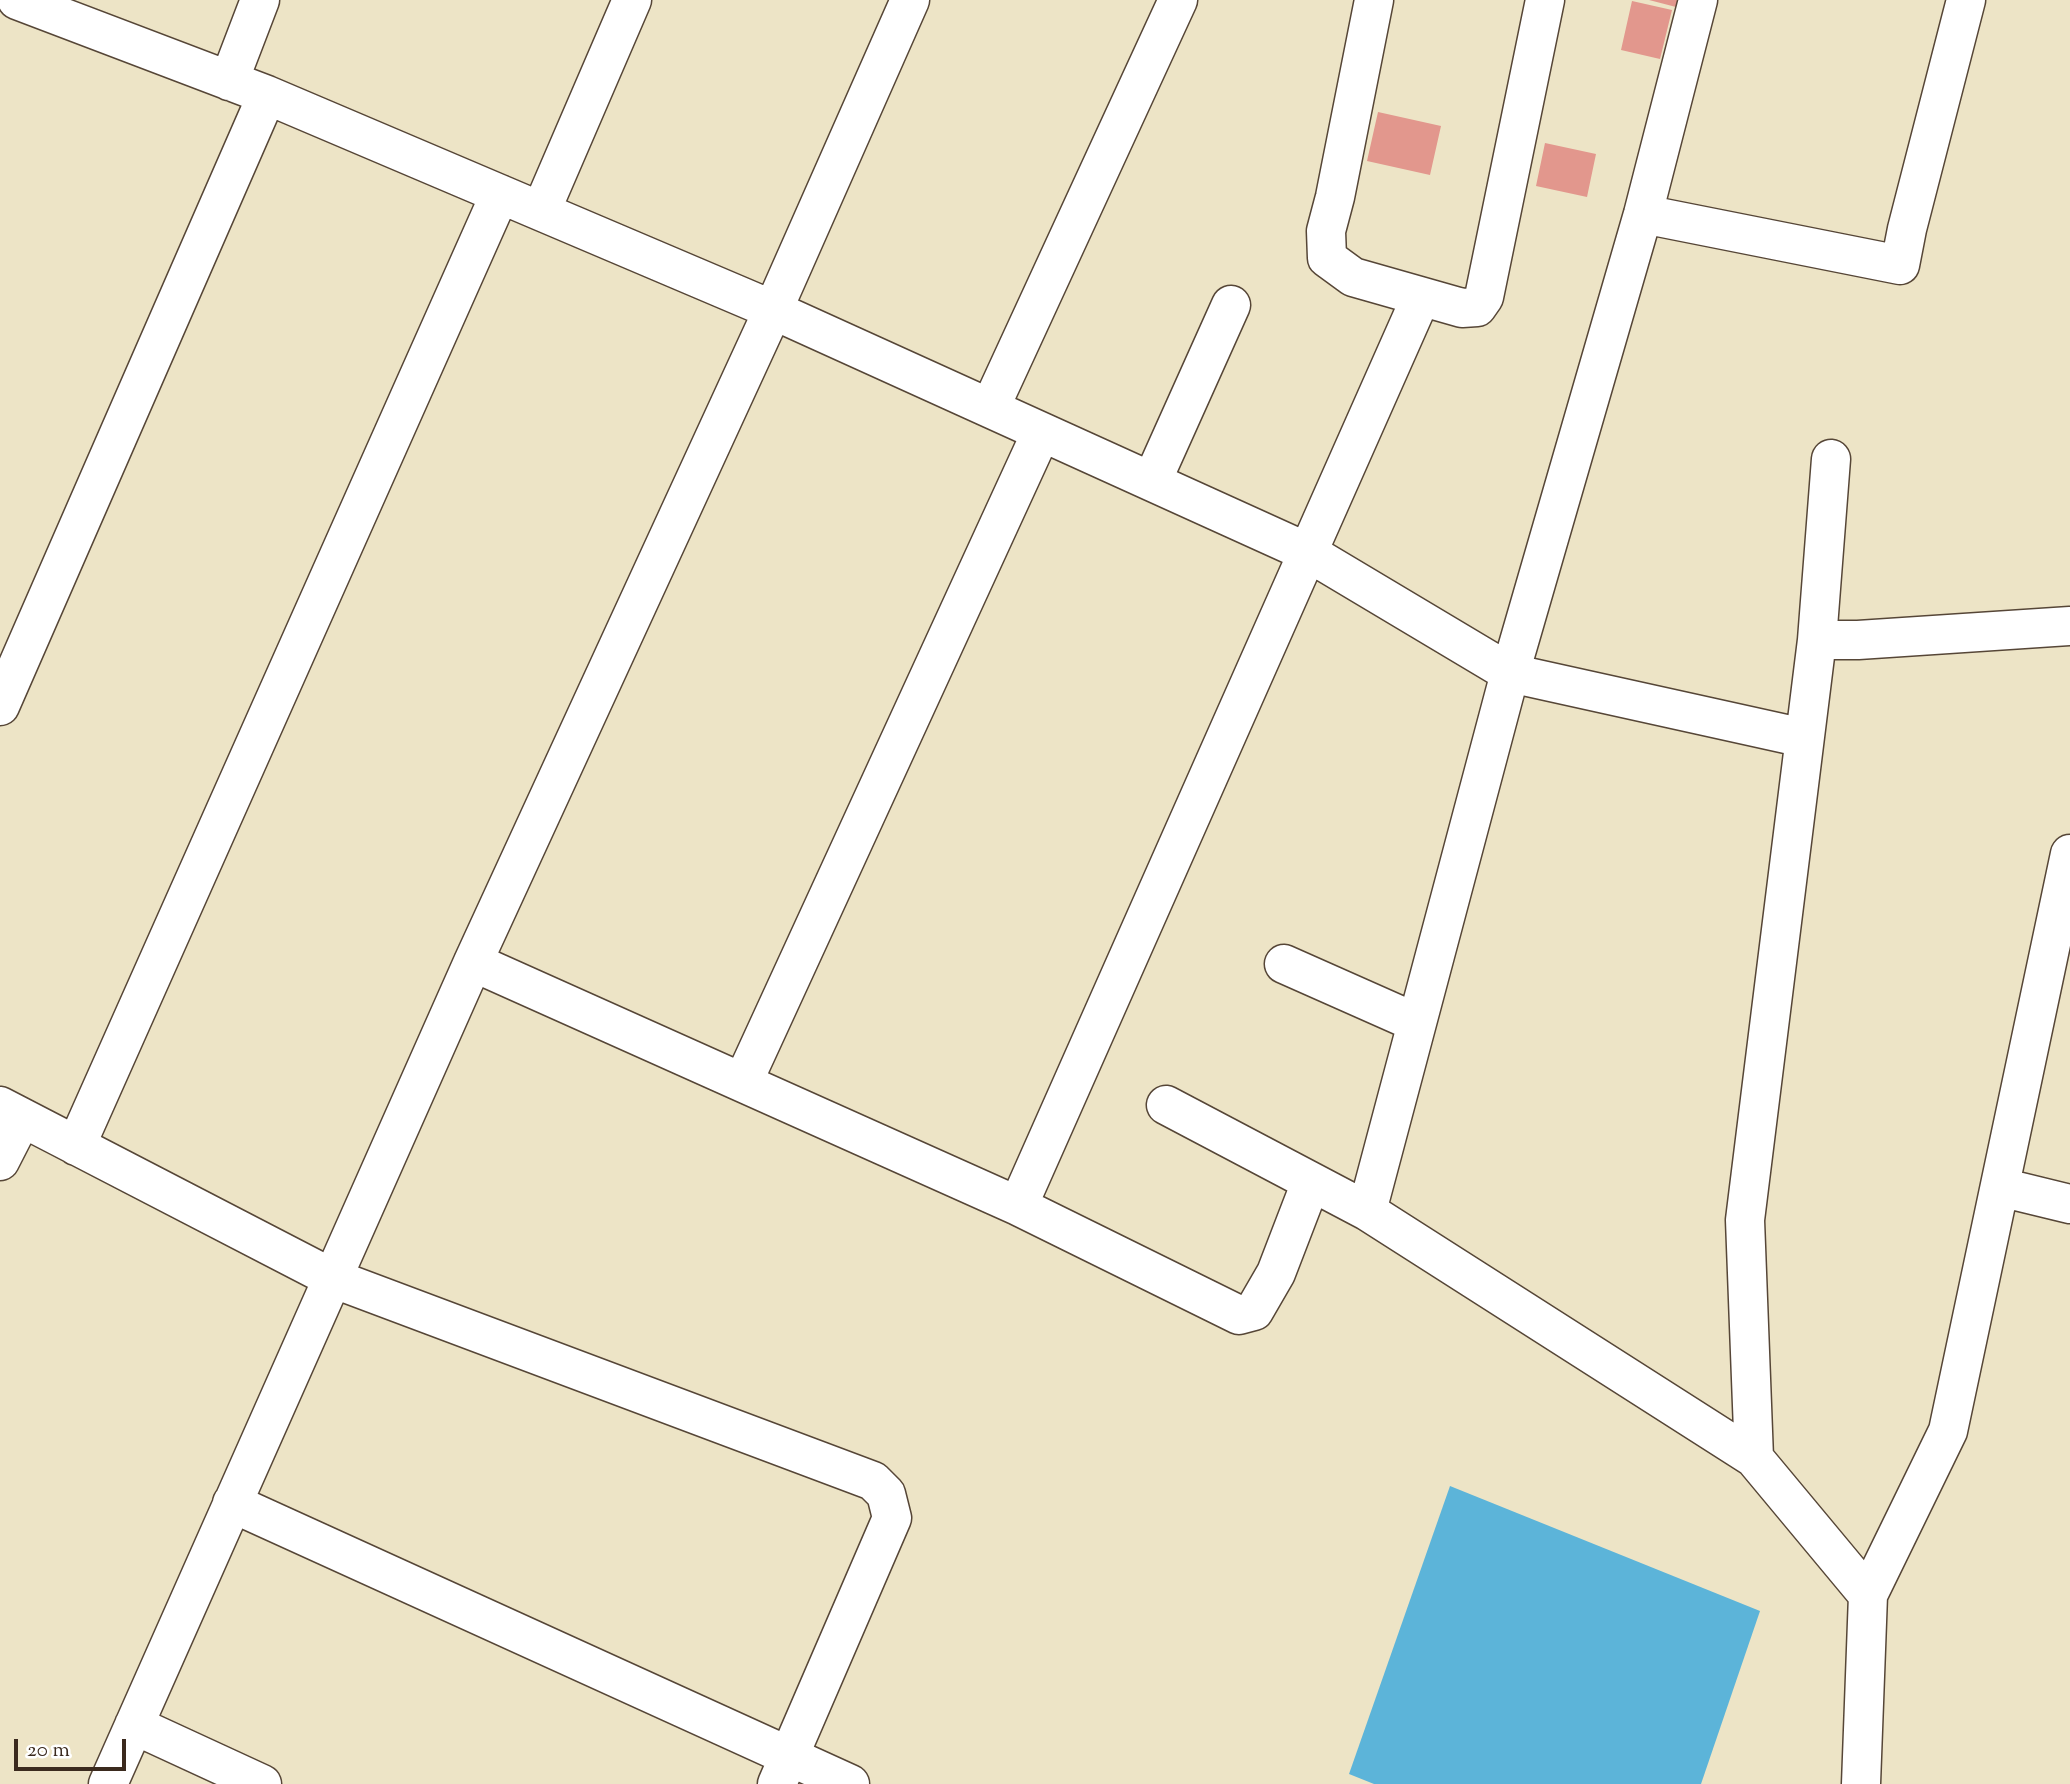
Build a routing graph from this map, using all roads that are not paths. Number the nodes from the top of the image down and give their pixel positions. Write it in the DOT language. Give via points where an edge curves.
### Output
graph roads {
  1 [pos="17,0"];
  2 [pos="260,0"];
  3 [pos="632,0"];
  4 [pos="910,0"];
  5 [pos="1178,0"];
  6 [pos="1374,0"];
  7 [pos="1545,0"];
  8 [pos="1698,0"];
  9 [pos="1966,0"];
  10 [pos="229,81"];
  11 [pos="267,95"];
  12 [pos="500,194"];
  13 [pos="541,211"];
  14 [pos="1643,214"];
  15 [pos="1421,297"];
  16 [pos="1231,305"];
  17 [pos="773,310"];
  18 [pos="990,408"];
  19 [pos="1041,433"];
  20 [pos="1831,459"];
  21 [pos="1152,481"];
  22 [pos="1309,553"];
  23 [pos="2070,626"];
  24 [pos="1817,640"];
  25 [pos="1510,673"];
  26 [pos="0,706"];
  27 [pos="1804,738"];
  28 [pos="2070,854"];
  29 [pos="472,962"];
  30 [pos="1284,964"];
  31 [pos="1417,1023"];
  32 [pos="743,1082"];
  33 [pos="1166,1105"];
  34 [pos="11,1112"];
  35 [pos="76,1146"];
  36 [pos="0,1161"];
  37 [pos="1311,1182"];
  38 [pos="2000,1187"];
  39 [pos="2070,1204"];
  40 [pos="1018,1206"];
  41 [pos="1367,1211"];
  42 [pos="332,1278"];
  43 [pos="1754,1458"];
  44 [pos="232,1503"];
  45 [pos="1868,1595"];
  46 [pos="134,1725"];
  47 [pos="784,1770"];
  48 [pos="108,1784"];
  49 [pos="262,1784"];
  50 [pos="850,1784"];
  51 [pos="1861,1784"];
  1 -- 10 [label="street"];
  2 -- 10 [label="street"];
  3 -- 13 [label="street"];
  4 -- 17 [label="street"];
  5 -- 18 [label="street"];
  6 -- 15 [label="street" via="1326,231 1328,258 1353,276"];
  7 -- 15 [label="street" via="1484,297 1477,307 1462,308"];
  8 -- 14 [label="street"];
  9 -- 14 [label="street" via="1900,265"];
  10 -- 11 [label="street"];
  11 -- 12 [label="street"];
  11 -- 26 [label="street"];
  12 -- 13 [label="street"];
  12 -- 35 [label="street"];
  13 -- 17 [label="street"];
  14 -- 25 [label="street"];
  15 -- 22 [label="street"];
  16 -- 21 [label="street"];
  17 -- 18 [label="street"];
  17 -- 29 [label="street"];
  18 -- 19 [label="street"];
  19 -- 21 [label="street"];
  19 -- 32 [label="street"];
  20 -- 24 [label="street"];
  21 -- 22 [label="street"];
  22 -- 25 [label="street"];
  22 -- 40 [label="street"];
  23 -- 24 [label="street"];
  24 -- 27 [label="street"];
  25 -- 27 [label="street"];
  25 -- 31 [label="street"];
  27 -- 43 [label="street" via="1745,1220"];
  28 -- 38 [label="street"];
  29 -- 32 [label="street"];
  29 -- 42 [label="street"];
  30 -- 31 [label="street"];
  31 -- 41 [label="street"];
  32 -- 40 [label="street"];
  33 -- 37 [label="street"];
  34 -- 35 [label="street"];
  34 -- 36 [label="street"];
  35 -- 42 [label="street"];
  37 -- 40 [label="street" via="1276,1273 1254,1311 1239,1315"];
  37 -- 41 [label="street"];
  38 -- 39 [label="street"];
  38 -- 45 [label="street" via="1948,1431"];
  41 -- 43 [label="street"];
  42 -- 44 [label="street"];
  42 -- 47 [label="street" via="873,1481 886,1494 892,1518"];
  43 -- 45 [label="street"];
  44 -- 46 [label="street"];
  44 -- 47 [label="street"];
  45 -- 51 [label="street"];
  46 -- 48 [label="street"];
  46 -- 49 [label="street"];
  47 -- 50 [label="street"];
}
